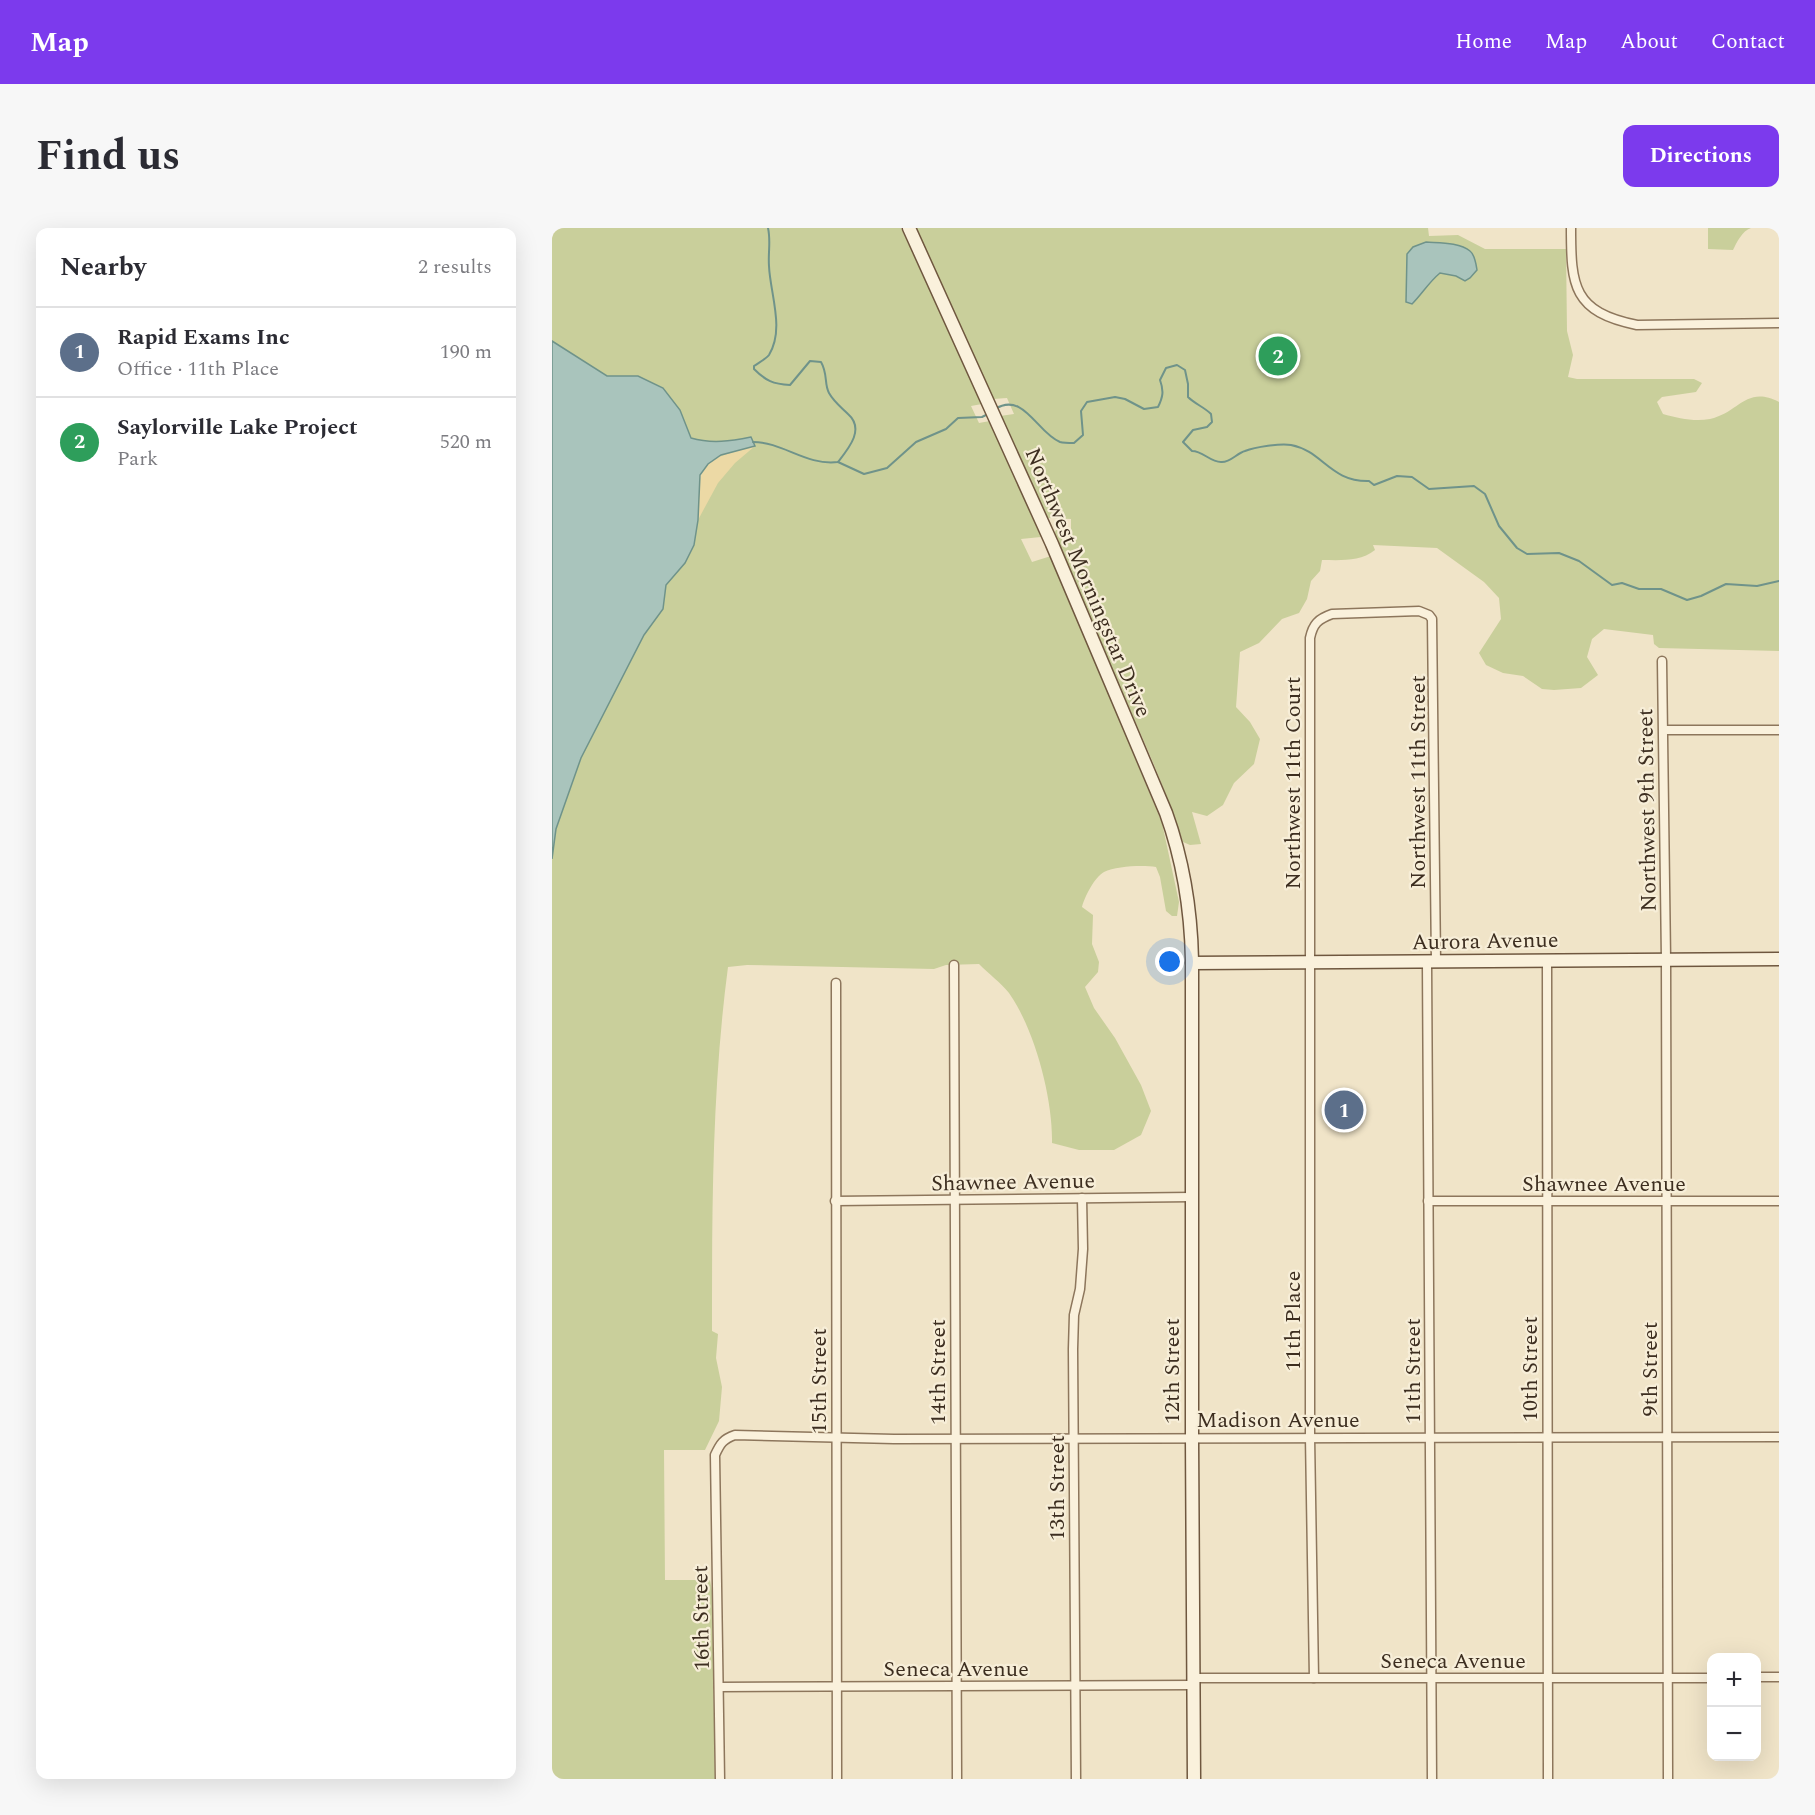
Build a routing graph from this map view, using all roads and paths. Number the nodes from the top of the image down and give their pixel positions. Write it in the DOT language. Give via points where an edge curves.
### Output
graph roads {
  1 [pos="909,228"];
  2 [pos="1571,228"];
  3 [pos="1779,324"];
  4 [pos="1332,614"];
  5 [pos="1662,661"];
  6 [pos="1664,730"];
  7 [pos="1779,730"];
  8 [pos="1666,959"];
  9 [pos="1779,959"];
  10 [pos="1546,960"];
  11 [pos="1431,962"];
  12 [pos="1192,963"];
  13 [pos="1311,964"];
  14 [pos="954,965"];
  15 [pos="836,983"];
  16 [pos="1192,1197"];
  17 [pos="1082,1198"];
  18 [pos="955,1199"];
  19 [pos="835,1201"];
  20 [pos="1428,1201"];
  21 [pos="1548,1201"];
  22 [pos="1666,1201"];
  23 [pos="1779,1201"];
  24 [pos="836,1437"];
  25 [pos="1310,1437"];
  26 [pos="1430,1437"];
  27 [pos="1547,1437"];
  28 [pos="1667,1437"];
  29 [pos="1779,1437"];
  30 [pos="955,1438"];
  31 [pos="1074,1438"];
  32 [pos="1192,1438"];
  33 [pos="715,1455"];
  34 [pos="1761,1677"];
  35 [pos="1779,1677"];
  36 [pos="1314,1678"];
  37 [pos="1548,1678"];
  38 [pos="1667,1678"];
  39 [pos="1707,1678"];
  40 [pos="1432,1679"];
  41 [pos="1194,1682"];
  42 [pos="837,1686"];
  43 [pos="957,1686"];
  44 [pos="1076,1686"];
  45 [pos="719,1687"];
  46 [pos="720,1779"];
  47 [pos="837,1779"];
  48 [pos="957,1779"];
  49 [pos="1076,1779"];
  50 [pos="1194,1779"];
  51 [pos="1432,1779"];
  52 [pos="1548,1779"];
  53 [pos="1668,1779"];
  1 -- 12 [label="main road, Northwest Morningstar Drive" via="1054,547 1172,829 1185,882"];
  2 -- 3 [label="street" via="1573,279 1592,308 1619,321 1637,325"];
  4 -- 11 [label="street, Northwest 11th Street" via="1419,611 1429,615 1434,625"];
  4 -- 13 [label="street, Northwest 11th Court" via="1316,622 1310,639"];
  5 -- 6 [label="street, Northwest 9th Street"];
  6 -- 7 [label="street"];
  6 -- 8 [label="street, Northwest 9th Street"];
  8 -- 9 [label="main road, Aurora Avenue"];
  8 -- 10 [label="main road, Aurora Avenue"];
  8 -- 22 [label="street, 9th Street"];
  10 -- 11 [label="main road, Aurora Avenue"];
  10 -- 21 [label="street, 10th Street"];
  11 -- 13 [label="main road, Aurora Avenue"];
  11 -- 20 [label="street, 11th Street"];
  12 -- 13 [label="main road, Aurora Avenue"];
  12 -- 16 [label="main road, 12th Street"];
  13 -- 25 [label="street, 11th Place"];
  14 -- 18 [label="street, 14th Street"];
  15 -- 19 [label="street, 15th Street"];
  16 -- 17 [label="street, Shawnee Avenue"];
  16 -- 32 [label="main road, 12th Street"];
  17 -- 18 [label="street, Shawnee Avenue"];
  17 -- 31 [label="street, 13th Street" via="1083,1249 1074,1315"];
  18 -- 19 [label="street, Shawnee Avenue"];
  18 -- 30 [label="street, 14th Street"];
  19 -- 24 [label="street, 15th Street"];
  20 -- 21 [label="street, Shawnee Avenue"];
  20 -- 26 [label="street, 11th Street"];
  21 -- 22 [label="street, Shawnee Avenue"];
  21 -- 27 [label="street, 10th Street"];
  22 -- 23 [label="street, Shawnee Avenue"];
  22 -- 28 [label="street, 9th Street"];
  24 -- 30 [label="street, Madison Avenue"];
  24 -- 33 [label="street, Madison Avenue" via="735,1435 720,1444"];
  24 -- 42 [label="street, 15th Street"];
  25 -- 26 [label="street, Madison Avenue"];
  25 -- 32 [label="street, Madison Avenue"];
  25 -- 36 [label="street, 11th Place"];
  26 -- 27 [label="street, Madison Avenue"];
  26 -- 40 [label="street, 11th Street"];
  27 -- 28 [label="street, Madison Avenue"];
  27 -- 37 [label="street, 10th Street"];
  28 -- 29 [label="street, Madison Avenue"];
  28 -- 38 [label="street, 9th Street"];
  30 -- 31 [label="street, Madison Avenue"];
  30 -- 43 [label="street, 14th Street"];
  31 -- 32 [label="street, Madison Avenue"];
  31 -- 44 [label="street, 13th Street"];
  32 -- 41 [label="main road, 12th Street"];
  33 -- 45 [label="street, 16th Street"];
  34 -- 35 [label="street"];
  36 -- 40 [label="street, Seneca Avenue"];
  36 -- 41 [label="street, Seneca Avenue"];
  37 -- 38 [label="street, Seneca Avenue"];
  37 -- 40 [label="street, Seneca Avenue"];
  37 -- 52 [label="street, 10th Street"];
  38 -- 39 [label="street, Seneca Avenue"];
  38 -- 53 [label="street, 9th Street"];
  40 -- 51 [label="street, 11th Street"];
  41 -- 44 [label="street, Seneca Avenue"];
  41 -- 50 [label="main road, 12th Street"];
  42 -- 43 [label="street, Seneca Avenue"];
  42 -- 45 [label="street, Seneca Avenue"];
  42 -- 47 [label="street, 15th Street"];
  43 -- 44 [label="street, Seneca Avenue"];
  43 -- 48 [label="street, 14th Street"];
  44 -- 49 [label="street, 13th Street"];
  45 -- 46 [label="street, 16th Street"];
}
